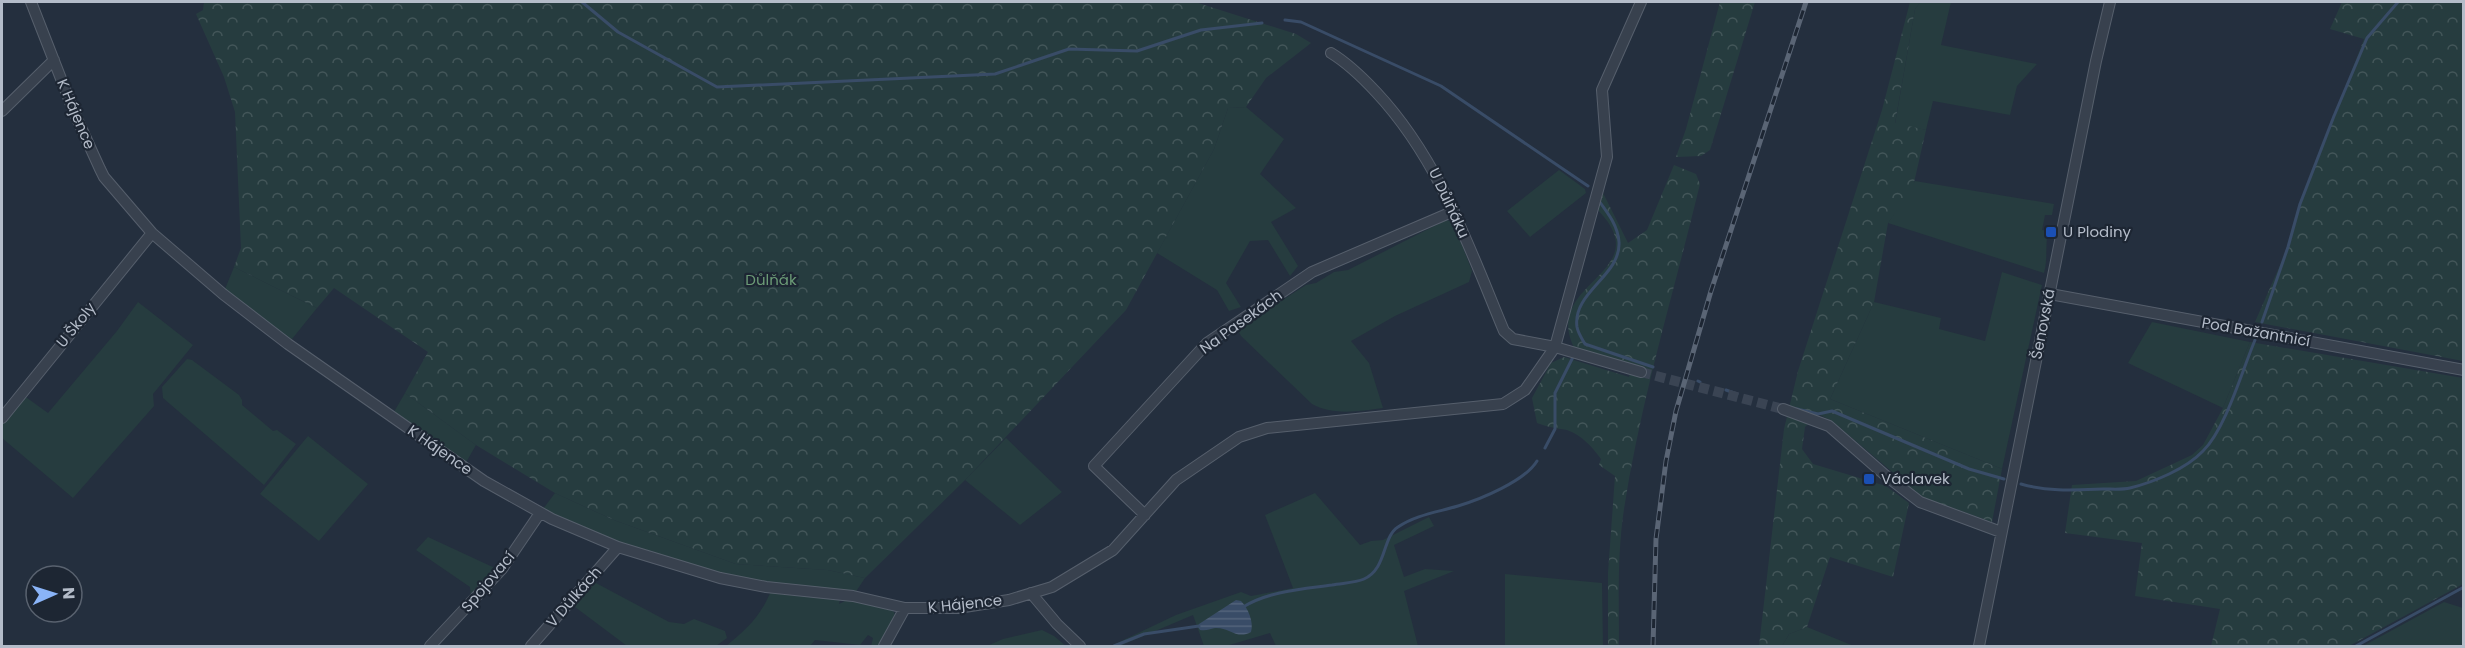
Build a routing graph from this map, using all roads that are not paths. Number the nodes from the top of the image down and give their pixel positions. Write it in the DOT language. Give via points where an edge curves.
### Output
graph roads {
  1 [pos="31,2"];
  2 [pos="1641,2"];
  3 [pos="2110,2"];
  4 [pos="1331,53"];
  5 [pos="54,60"];
  6 [pos="2,111"];
  7 [pos="1454,212"];
  8 [pos="152,233"];
  9 [pos="2050,294"];
  10 [pos="1555,347"];
  11 [pos="2463,370"];
  12 [pos="1641,372"];
  13 [pos="1783,409"];
  14 [pos="2,418"];
  15 [pos="540,513"];
  16 [pos="1145,515"];
  17 [pos="2001,532"];
  18 [pos="618,547"];
  19 [pos="1031,593"];
  20 [pos="905,608"];
  21 [pos="430,646"];
  22 [pos="531,646"];
  23 [pos="884,646"];
  24 [pos="1080,646"];
  25 [pos="1979,646"];
  1 -- 5 [label="street, K Hájence"];
  2 -- 10 [label="street" via="1602,90 1607,157"];
  3 -- 9 [label="street, Šenovská"];
  4 -- 7 [label="street, U Důlňáku" via="1349,64 1390,108 1428,159"];
  5 -- 6 [label="street"];
  5 -- 8 [label="street, K Hájence" via="104,177"];
  7 -- 10 [label="street, U Důlňáku" via="1504,331 1513,339"];
  7 -- 16 [label="street, Na Pasekách" via="1312,272 1207,344 1094,466"];
  8 -- 14 [label="street, U Školy"];
  8 -- 15 [label="street, K Hájence" via="288,344 484,481"];
  9 -- 11 [label="street, Pod Bažantnicí"];
  9 -- 17 [label="street, Šenovská"];
  10 -- 12 [label="street, U Důlňáku"];
  10 -- 16 [label="street" via="1525,390 1503,404 1267,428 1239,437 1176,480"];
  13 -- 17 [label="street" via="1829,426 1920,502"];
  15 -- 18 [label="street, K Hájence"];
  15 -- 21 [label="street, Spojovací" via="502,569"];
  16 -- 19 [label="street" via="1113,550 1052,587"];
  17 -- 25 [label="street, Šenovská"];
  18 -- 20 [label="street, K Hájence" via="720,578 853,596"];
  18 -- 22 [label="street, V Důlkách"];
  19 -- 20 [label="street, K Hájence" via="958,608"];
  19 -- 24 [label="street"];
  20 -- 23 [label="street"];
}
